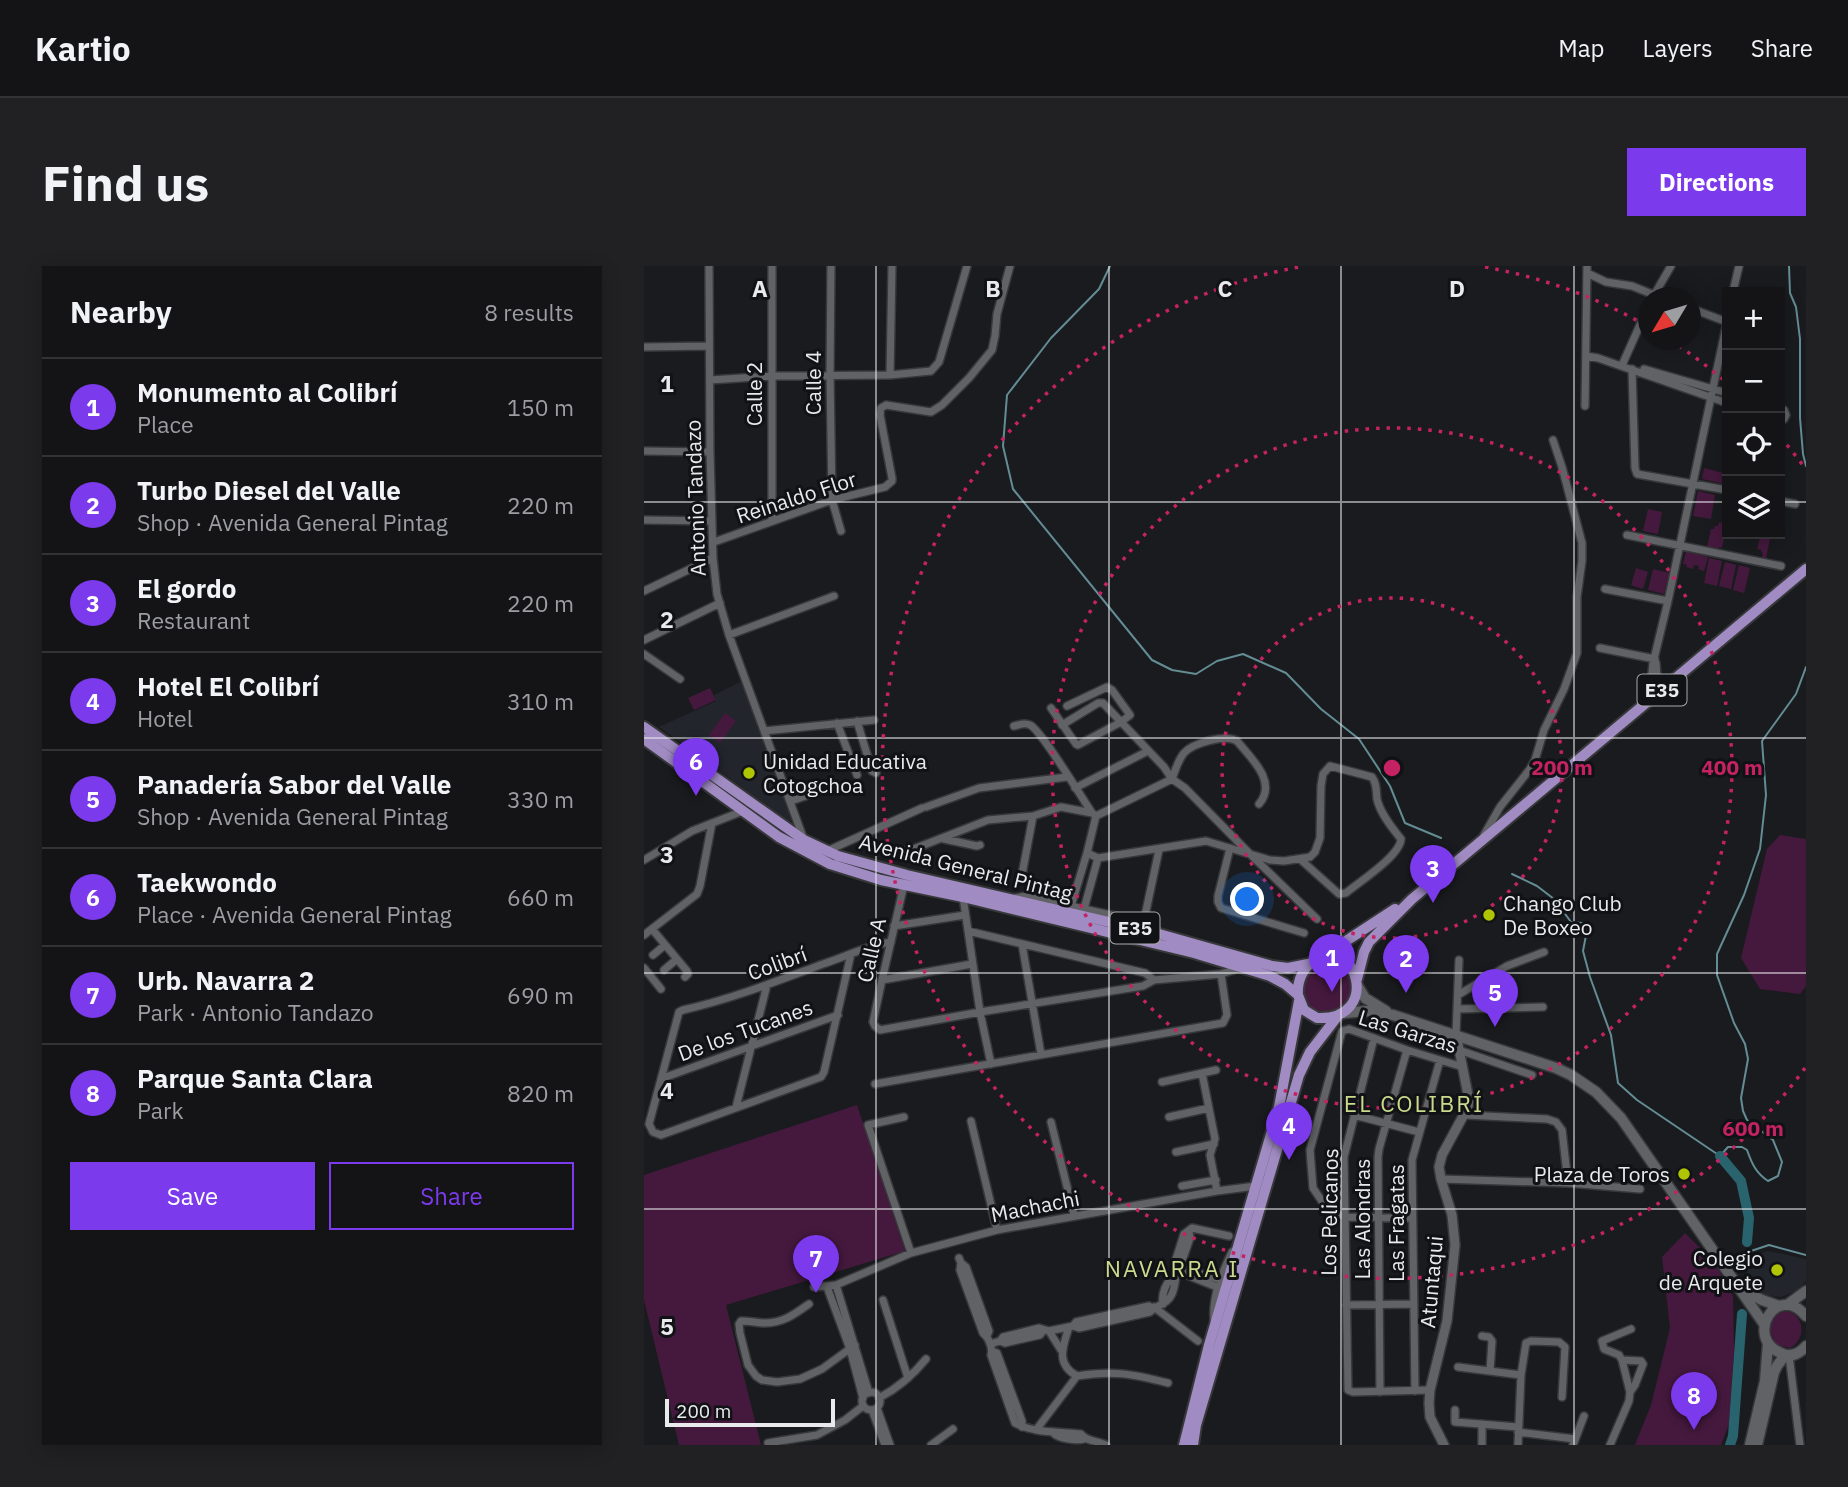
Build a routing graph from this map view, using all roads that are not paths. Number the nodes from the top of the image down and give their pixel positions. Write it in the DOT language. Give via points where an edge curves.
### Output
graph roads {
  1 [pos="709,266"];
  2 [pos="772,266"];
  3 [pos="831,266"];
  4 [pos="892,266"];
  5 [pos="967,266"];
  6 [pos="1010,266"];
  7 [pos="1671,266"];
  8 [pos="1739,266"];
  9 [pos="1587,269"];
  10 [pos="1662,287"];
  11 [pos="1734,287"];
  12 [pos="1638,289"];
  13 [pos="1701,312"];
  14 [pos="1722,320"];
  15 [pos="1638,329"];
  16 [pos="709,346"];
  17 [pos="644,347"];
  18 [pos="1722,347"];
  19 [pos="1586,353"];
  20 [pos="1623,363"];
  21 [pos="1632,369"];
  22 [pos="830,374"];
  23 [pos="890,375"];
  24 [pos="772,376"];
  25 [pos="710,380"];
  26 [pos="1713,393"];
  27 [pos="1722,393"];
  28 [pos="1722,399"];
  29 [pos="1585,406"];
  30 [pos="1553,440"];
  31 [pos="644,451"];
  32 [pos="710,452"];
  33 [pos="1694,483"];
  34 [pos="1722,489"];
  35 [pos="832,500"];
  36 [pos="1785,502"];
  37 [pos="1795,504"];
  38 [pos="644,520"];
  39 [pos="712,521"];
  40 [pos="772,522"];
  41 [pos="841,531"];
  42 [pos="1628,535"];
  43 [pos="713,542"];
  44 [pos="1679,547"];
  45 [pos="713,558"];
  46 [pos="1781,566"];
  47 [pos="1806,569"];
  48 [pos="1605,589"];
  49 [pos="644,590"];
  50 [pos="834,596"];
  51 [pos="1668,601"];
  52 [pos="720,603"];
  53 [pos="729,635"];
  54 [pos="644,640"];
  55 [pos="1600,648"];
  56 [pos="644,654"];
  57 [pos="1656,659"];
  58 [pos="680,679"];
  59 [pos="1663,689"];
  60 [pos="1649,701"];
  61 [pos="1067,706"];
  62 [pos="1051,708"];
  63 [pos="874,720"];
  64 [pos="857,721"];
  65 [pos="1121,722"];
  66 [pos="837,723"];
  67 [pos="1062,725"];
  68 [pos="1014,726"];
  69 [pos="644,727"];
  70 [pos="764,731"];
  71 [pos="644,739"];
  72 [pos="1148,751"];
  73 [pos="876,773"];
  74 [pos="857,775"];
  75 [pos="1067,776"];
  76 [pos="1172,779"];
  77 [pos="1075,788"];
  78 [pos="814,793"];
  79 [pos="791,801"];
  80 [pos="1259,804"];
  81 [pos="743,811"];
  82 [pos="1094,814"];
  83 [pos="1033,816"];
  84 [pos="712,823"];
  85 [pos="944,838"];
  86 [pos="804,840"];
  87 [pos="1480,842"];
  88 [pos="980,845"];
  89 [pos="1230,848"];
  90 [pos="1158,850"];
  91 [pos="826,851"];
  92 [pos="897,852"];
  93 [pos="1087,853"];
  94 [pos="1251,855"];
  95 [pos="1098,858"];
  96 [pos="1300,859"];
  97 [pos="644,860"];
  98 [pos="1021,880"];
  99 [pos="904,885"];
  100 [pos="963,897"];
  101 [pos="1012,899"];
  102 [pos="1412,899"];
  103 [pos="1071,906"];
  104 [pos="1084,909"];
  105 [pos="1146,911"];
  106 [pos="965,915"];
  107 [pos="1317,919"];
  108 [pos="894,926"];
  109 [pos="652,929"];
  110 [pos="1144,930"];
  111 [pos="968,931"];
  112 [pos="1304,933"];
  113 [pos="644,935"];
  114 [pos="891,942"];
  115 [pos="666,944"];
  116 [pos="1022,944"];
  117 [pos="1544,952"];
  118 [pos="851,954"];
  119 [pos="653,955"];
  120 [pos="1322,957"];
  121 [pos="677,959"];
  122 [pos="1459,960"];
  123 [pos="1311,963"];
  124 [pos="972,964"];
  125 [pos="644,968"];
  126 [pos="1244,968"];
  127 [pos="664,970"];
  128 [pos="1221,974"];
  129 [pos="685,977"];
  130 [pos="881,979"];
  131 [pos="1154,980"];
  132 [pos="1357,982"];
  133 [pos="767,985"];
  134 [pos="661,989"];
  135 [pos="1458,995"];
  136 [pos="1299,998"];
  137 [pos="1033,1003"];
  138 [pos="1543,1007"];
  139 [pos="1457,1009"];
  140 [pos="980,1012"];
  141 [pos="838,1015"];
  142 [pos="1340,1015"];
  143 [pos="1393,1015"];
  144 [pos="1456,1034"];
  145 [pos="1374,1038"];
  146 [pos="752,1047"];
  147 [pos="1407,1050"];
  148 [pos="1460,1050"];
  149 [pos="1041,1055"];
  150 [pos="1440,1060"];
  151 [pos="991,1064"];
  152 [pos="1463,1067"];
  153 [pos="1216,1070"];
  154 [pos="1202,1073"];
  155 [pos="1532,1075"];
  156 [pos="663,1078"];
  157 [pos="1162,1082"];
  158 [pos="875,1084"];
  159 [pos="736,1107"];
  160 [pos="1209,1108"];
  161 [pos="1354,1115"];
  162 [pos="1465,1115"];
  163 [pos="904,1117"];
  164 [pos="1169,1117"];
  165 [pos="971,1121"];
  166 [pos="1051,1122"];
  167 [pos="1387,1122"];
  168 [pos="1419,1132"];
  169 [pos="1214,1143"];
  170 [pos="1176,1152"];
  171 [pos="1441,1179"];
  172 [pos="1216,1180"];
  173 [pos="1568,1183"];
  174 [pos="1182,1186"];
  175 [pos="1256,1186"];
  176 [pos="1640,1189"];
  177 [pos="1217,1191"];
  178 [pos="1074,1215"];
  179 [pos="1345,1217"];
  180 [pos="1378,1218"];
  181 [pos="1412,1218"];
  182 [pos="997,1230"];
  183 [pos="1229,1237"];
  184 [pos="1239,1243"];
  185 [pos="911,1253"];
  186 [pos="960,1261"];
  187 [pos="1177,1270"];
  188 [pos="1219,1284"];
  189 [pos="832,1286"];
  190 [pos="814,1287"];
  191 [pos="1742,1290"];
  192 [pos="1806,1291"];
  193 [pos="841,1300"];
  194 [pos="883,1300"];
  195 [pos="809,1304"];
  196 [pos="833,1304"];
  197 [pos="1380,1304"];
  198 [pos="1413,1304"];
  199 [pos="1346,1305"];
  200 [pos="1783,1305"];
  201 [pos="1157,1307"];
  202 [pos="1806,1316"];
  203 [pos="1764,1324"];
  204 [pos="1215,1326"];
  205 [pos="1071,1327"];
  206 [pos="1631,1329"];
  207 [pos="1046,1331"];
  208 [pos="1482,1336"];
  209 [pos="1198,1341"];
  210 [pos="1768,1343"];
  211 [pos="990,1344"];
  212 [pos="1806,1346"];
  213 [pos="853,1347"];
  214 [pos="1062,1350"];
  215 [pos="1790,1355"];
  216 [pos="926,1359"];
  217 [pos="1806,1359"];
  218 [pos="1622,1360"];
  219 [pos="1458,1367"];
  220 [pos="1490,1371"];
  221 [pos="1521,1375"];
  222 [pos="1077,1376"];
  223 [pos="908,1378"];
  224 [pos="1168,1383"];
  225 [pos="1430,1390"];
  226 [pos="1415,1391"];
  227 [pos="1380,1392"];
  228 [pos="1630,1392"];
  229 [pos="1562,1397"];
  230 [pos="879,1398"];
  231 [pos="865,1399"];
  232 [pos="874,1409"];
  233 [pos="1455,1410"];
  234 [pos="1584,1416"];
  235 [pos="1482,1424"];
  236 [pos="953,1429"];
  237 [pos="1518,1429"];
  238 [pos="1036,1430"];
  239 [pos="1090,1442"];
  240 [pos="1574,1442"];
  241 [pos="768,1443"];
  242 [pos="887,1445"];
  243 [pos="931,1445"];
  244 [pos="1105,1445"];
  245 [pos="1184,1445"];
  246 [pos="1193,1445"];
  247 [pos="1444,1445"];
  248 [pos="1482,1445"];
  249 [pos="1518,1445"];
  250 [pos="1610,1445"];
  251 [pos="1750,1445"];
  252 [pos="1757,1445"];
  253 [pos="1800,1445"];
  1 -- 16 [label="street, Antonio Tandazo"];
  2 -- 24 [label="street, Calle 2"];
  3 -- 22 [label="street, Calle 4"];
  4 -- 23 [label="street"];
  5 -- 23 [label="street" via="937,365 928,372"];
  6 -- 35 [label="street, Reinaldo Flor" via="992,350 931,412 881,408 892,478 889,484"];
  7 -- 10 [label="street"];
  8 -- 11 [label="street"];
  9 -- 12 [label="street" via="1606,282"];
  9 -- 19 [label="street"];
  13 -- 14 [label="street"];
  15 -- 20 [label="street"];
  16 -- 17 [label="street"];
  16 -- 25 [label="street, Antonio Tandazo"];
  18 -- 26 [label="street"];
  19 -- 20 [label="street"];
  19 -- 21 [label="street"];
  19 -- 29 [label="street"];
  20 -- 26 [label="street"];
  21 -- 26 [label="street"];
  21 -- 33 [label="street" via="1635,471"];
  22 -- 23 [label="street"];
  22 -- 24 [label="street"];
  22 -- 35 [label="street, Calle 4"];
  24 -- 25 [label="street"];
  24 -- 40 [label="street, Calle 2"];
  25 -- 32 [label="street, Antonio Tandazo"];
  26 -- 27 [label="street"];
  26 -- 28 [label="street"];
  26 -- 33 [label="street"];
  30 -- 87 [label="street" via="1582,542 1577,653 1535,760"];
  31 -- 32 [label="street"];
  32 -- 39 [label="street, Antonio Tandazo"];
  33 -- 34 [label="street"];
  33 -- 44 [label="street"];
  35 -- 40 [label="street, Reinaldo Flor"];
  35 -- 41 [label="street, Calle 4"];
  36 -- 37 [label="street"];
  38 -- 39 [label="street"];
  39 -- 43 [label="street, Antonio Tandazo"];
  40 -- 43 [label="street, Reinaldo Flor"];
  42 -- 44 [label="street"];
  43 -- 45 [label="street, Antonio Tandazo"];
  44 -- 46 [label="street"];
  44 -- 51 [label="street"];
  45 -- 49 [label="street"];
  45 -- 52 [label="street, Antonio Tandazo"];
  47 -- 59 [label="highway, E35"];
  48 -- 51 [label="street"];
  50 -- 53 [label="street"];
  51 -- 57 [label="street"];
  52 -- 53 [label="street, Antonio Tandazo"];
  52 -- 54 [label="street"];
  53 -- 70 [label="street, Antonio Tandazo"];
  55 -- 57 [label="street"];
  56 -- 58 [label="street"];
  57 -- 59 [label="street"];
  57 -- 60 [label="street"];
  59 -- 60 [label="highway, E35"];
  60 -- 87 [label="highway, E35"];
  61 -- 65 [label="street" via="1107,687 1130,715"];
  62 -- 67 [label="street"];
  63 -- 64 [label="street"];
  64 -- 66 [label="street"];
  64 -- 73 [label="street"];
  65 -- 67 [label="street" via="1099,702"];
  65 -- 67 [label="street" via="1079,745"];
  65 -- 72 [label="street"];
  66 -- 70 [label="street"];
  66 -- 74 [label="street"];
  68 -- 75 [label="street" via="1032,725"];
  69 -- 86 [label="highway, Avenida General Pintag / E35"];
  70 -- 79 [label="street, Antonio Tandazo"];
  71 -- 81 [label="highway, Avenida General Pintag / E35"];
  72 -- 76 [label="street"];
  72 -- 77 [label="street"];
  75 -- 77 [label="street"];
  75 -- 91 [label="street" via="979,788"];
  76 -- 80 [label="street" via="1186,751 1234,738 1267,783"];
  76 -- 82 [label="street"];
  76 -- 94 [label="street"];
  77 -- 82 [label="street"];
  78 -- 79 [label="street"];
  79 -- 86 [label="street, Antonio Tandazo"];
  81 -- 84 [label="street"];
  81 -- 99 [label="highway, Avenida General Pintag / E35" via="814,857"];
  82 -- 83 [label="street" via="1061,807"];
  82 -- 93 [label="street"];
  83 -- 85 [label="street" via="988,820"];
  83 -- 98 [label="street"];
  84 -- 97 [label="street"];
  84 -- 109 [label="street" via="697,894"];
  85 -- 88 [label="street"];
  85 -- 92 [label="street"];
  86 -- 91 [label="highway, Avenida General Pintag / E35"];
  87 -- 102 [label="highway, E35"];
  89 -- 90 [label="street" via="1206,841"];
  89 -- 94 [label="street"];
  89 -- 112 [label="street" via="1218,897 1221,908"];
  90 -- 95 [label="street"];
  90 -- 105 [label="street"];
  91 -- 101 [label="highway, Avenida General Pintag / E35"];
  93 -- 95 [label="street"];
  93 -- 103 [label="street"];
  94 -- 96 [label="street"];
  94 -- 107 [label="street"];
  95 -- 104 [label="street"];
  96 -- 96 [label="street" via="1342,894 1394,854 1401,839 1377,800 1374,778 1330,766 1321,786 1318,847 1310,857"];
  99 -- 100 [label="highway, Avenida General Pintag / E35"];
  99 -- 108 [label="street, Calle A"];
  100 -- 106 [label="street"];
  100 -- 126 [label="highway, Avenida General Pintag / E35"];
  101 -- 103 [label="street" via="1026,896"];
  101 -- 110 [label="highway, Avenida General Pintag / E35"];
  102 -- 120 [label="highway, E35"];
  102 -- 132 [label="highway, E35" via="1368,942"];
  103 -- 104 [label="street"];
  104 -- 110 [label="street" via="1133,920"];
  106 -- 108 [label="street"];
  106 -- 111 [label="street"];
  108 -- 114 [label="street, Calle A"];
  109 -- 113 [label="street"];
  109 -- 115 [label="street"];
  110 -- 123 [label="highway, Avenida General Pintag / E35" via="1272,966"];
  111 -- 116 [label="street"];
  111 -- 124 [label="street"];
  114 -- 118 [label="street, Colibrí"];
  114 -- 130 [label="street, Calle A"];
  115 -- 119 [label="street"];
  115 -- 121 [label="street"];
  116 -- 131 [label="street" via="1145,973"];
  116 -- 137 [label="street"];
  117 -- 135 [label="street" via="1505,967"];
  118 -- 133 [label="street, Colibrí"];
  118 -- 141 [label="street"];
  120 -- 123 [label="highway, E35"];
  120 -- 132 [label="highway" via="1341,957"];
  121 -- 127 [label="street"];
  121 -- 129 [label="street" via="688,972"];
  122 -- 135 [label="street, Atuntaqui"];
  123 -- 136 [label="highway" via="1299,978"];
  124 -- 130 [label="street"];
  124 -- 140 [label="street"];
  125 -- 134 [label="street"];
  126 -- 128 [label="street"];
  126 -- 136 [label="highway, Avenida General Pintag / E35" via="1276,979"];
  128 -- 131 [label="street"];
  128 -- 149 [label="street" via="1227,1015 1223,1023"];
  130 -- 140 [label="street, Calle A" via="873,1022 878,1029"];
  131 -- 137 [label="street" via="1143,986"];
  132 -- 142 [label="highway, E35" via="1354,1000"];
  132 -- 143 [label="main road" via="1368,1000"];
  133 -- 146 [label="street"];
  133 -- 156 [label="street, Colibrí" via="683,1010 677,1016"];
  135 -- 139 [label="street, Atuntaqui"];
  136 -- 142 [label="highway, E35" via="1311,1016 1327,1019"];
  136 -- 175 [label="highway" via="1284,1089"];
  137 -- 140 [label="street"];
  137 -- 149 [label="street"];
  138 -- 139 [label="street"];
  139 -- 144 [label="street, Atuntaqui"];
  140 -- 151 [label="street"];
  141 -- 146 [label="street, De los Tucanes"];
  141 -- 159 [label="street" via="819,1078"];
  142 -- 143 [label="main road" via="1367,1011"];
  142 -- 246 [label="highway" via="1310,1052 1299,1075"];
  143 -- 144 [label="main road"];
  144 -- 148 [label="street, Atuntaqui"];
  144 -- 191 [label="main road" via="1556,1068 1596,1092 1621,1118"];
  145 -- 147 [label="street, Las Garzas"];
  145 -- 161 [label="street, Los Pelicanos"];
  145 -- 179 [label="street, Las Garzas" via="1342,1031 1310,1155 1314,1190 1328,1210"];
  146 -- 156 [label="street, De los Tucanes"];
  146 -- 159 [label="street"];
  147 -- 150 [label="street, Las Garzas"];
  147 -- 167 [label="street, Las Alondras"];
  148 -- 152 [label="street, Atuntaqui"];
  148 -- 155 [label="street"];
  149 -- 151 [label="street"];
  150 -- 152 [label="street, Las Garzas"];
  150 -- 168 [label="street, Las Fragatas"];
  151 -- 158 [label="street"];
  152 -- 162 [label="street, Atuntaqui" via="1469,1100"];
  153 -- 154 [label="street"];
  154 -- 157 [label="street"];
  154 -- 160 [label="street"];
  156 -- 159 [label="street" via="649,1124 653,1132 661,1135"];
  160 -- 164 [label="street"];
  160 -- 169 [label="street"];
  161 -- 167 [label="street"];
  161 -- 179 [label="street, Los Pelicanos" via="1344,1157"];
  162 -- 171 [label="street, Atuntaqui" via="1442,1155"];
  162 -- 173 [label="street" via="1556,1122 1562,1130"];
  163 -- 185 [label="street" via="868,1125"];
  165 -- 182 [label="street"];
  166 -- 178 [label="street"];
  167 -- 168 [label="street"];
  167 -- 180 [label="street, Las Alondras" via="1379,1152"];
  168 -- 181 [label="street, Las Fragatas" via="1412,1160"];
  169 -- 170 [label="street"];
  169 -- 172 [label="street" via="1210,1155"];
  171 -- 173 [label="street"];
  171 -- 225 [label="street, Atuntaqui" via="1455,1245 1447,1321"];
  172 -- 174 [label="street"];
  172 -- 177 [label="street"];
  173 -- 176 [label="street"];
  175 -- 177 [label="street, Machachi"];
  175 -- 184 [label="highway"];
  177 -- 178 [label="street, Machachi"];
  178 -- 182 [label="street, Machachi"];
  179 -- 180 [label="street"];
  179 -- 199 [label="street, Los Pelicanos"];
  180 -- 181 [label="street"];
  180 -- 197 [label="street, Las Alondras"];
  181 -- 198 [label="street, Las Fragatas"];
  182 -- 185 [label="street, Machachi"];
  183 -- 187 [label="street" via="1193,1228 1184,1234"];
  184 -- 188 [label="street"];
  184 -- 204 [label="highway"];
  185 -- 189 [label="street, Machachi"];
  186 -- 211 [label="street" via="966,1267"];
  187 -- 188 [label="street" via="1186,1269"];
  187 -- 201 [label="street" via="1172,1294"];
  188 -- 204 [label="street"];
  189 -- 190 [label="street"];
  189 -- 193 [label="street"];
  189 -- 196 [label="street"];
  191 -- 200 [label="main road"];
  191 -- 203 [label="main road"];
  192 -- 200 [label="main road"];
  193 -- 196 [label="street"];
  193 -- 213 [label="street"];
  194 -- 223 [label="street"];
  195 -- 213 [label="street" via="787,1319 741,1321 746,1360 756,1376 777,1382 800,1378"];
  196 -- 213 [label="street"];
  197 -- 198 [label="street"];
  197 -- 199 [label="street"];
  197 -- 227 [label="street, Las Alondras"];
  198 -- 226 [label="street, Las Fragatas"];
  199 -- 227 [label="street, Los Pelicanos" via="1348,1390"];
  200 -- 202 [label="main road"];
  200 -- 203 [label="main road" via="1769,1314"];
  201 -- 205 [label="street" via="1126,1318"];
  201 -- 209 [label="street"];
  203 -- 210 [label="main road"];
  204 -- 245 [label="highway"];
  205 -- 207 [label="street"];
  205 -- 214 [label="street"];
  206 -- 218 [label="street" via="1602,1341 1604,1349"];
  207 -- 211 [label="street"];
  207 -- 214 [label="street"];
  208 -- 220 [label="street" via="1492,1341"];
  210 -- 215 [label="main road"];
  210 -- 251 [label="main road" via="1765,1381"];
  211 -- 238 [label="street" via="1022,1427"];
  212 -- 215 [label="main road"];
  213 -- 231 [label="street"];
  214 -- 222 [label="street" via="1069,1371"];
  215 -- 217 [label="main road"];
  215 -- 252 [label="main road" via="1774,1372"];
  215 -- 253 [label="street"];
  216 -- 223 [label="street"];
  218 -- 228 [label="street"];
  218 -- 228 [label="street" via="1643,1364"];
  219 -- 220 [label="street"];
  220 -- 221 [label="street"];
  221 -- 229 [label="street" via="1526,1343 1559,1342 1564,1347"];
  221 -- 237 [label="street"];
  222 -- 224 [label="street" via="1122,1373"];
  222 -- 238 [label="street"];
  223 -- 230 [label="street"];
  225 -- 226 [label="street"];
  225 -- 247 [label="street, Atuntaqui" via="1430,1417"];
  226 -- 227 [label="street"];
  228 -- 250 [label="street"];
  230 -- 231 [label="street" via="875,1394"];
  230 -- 232 [label="street"];
  231 -- 232 [label="street" via="869,1410"];
  231 -- 241 [label="street" via="845,1420 817,1435"];
  232 -- 242 [label="street"];
  233 -- 235 [label="street" via="1454,1421"];
  234 -- 240 [label="street"];
  235 -- 237 [label="street"];
  235 -- 248 [label="street"];
  236 -- 243 [label="street"];
  237 -- 240 [label="street"];
  237 -- 249 [label="street"];
  238 -- 239 [label="street" via="1081,1434"];
  239 -- 244 [label="street"];
}
